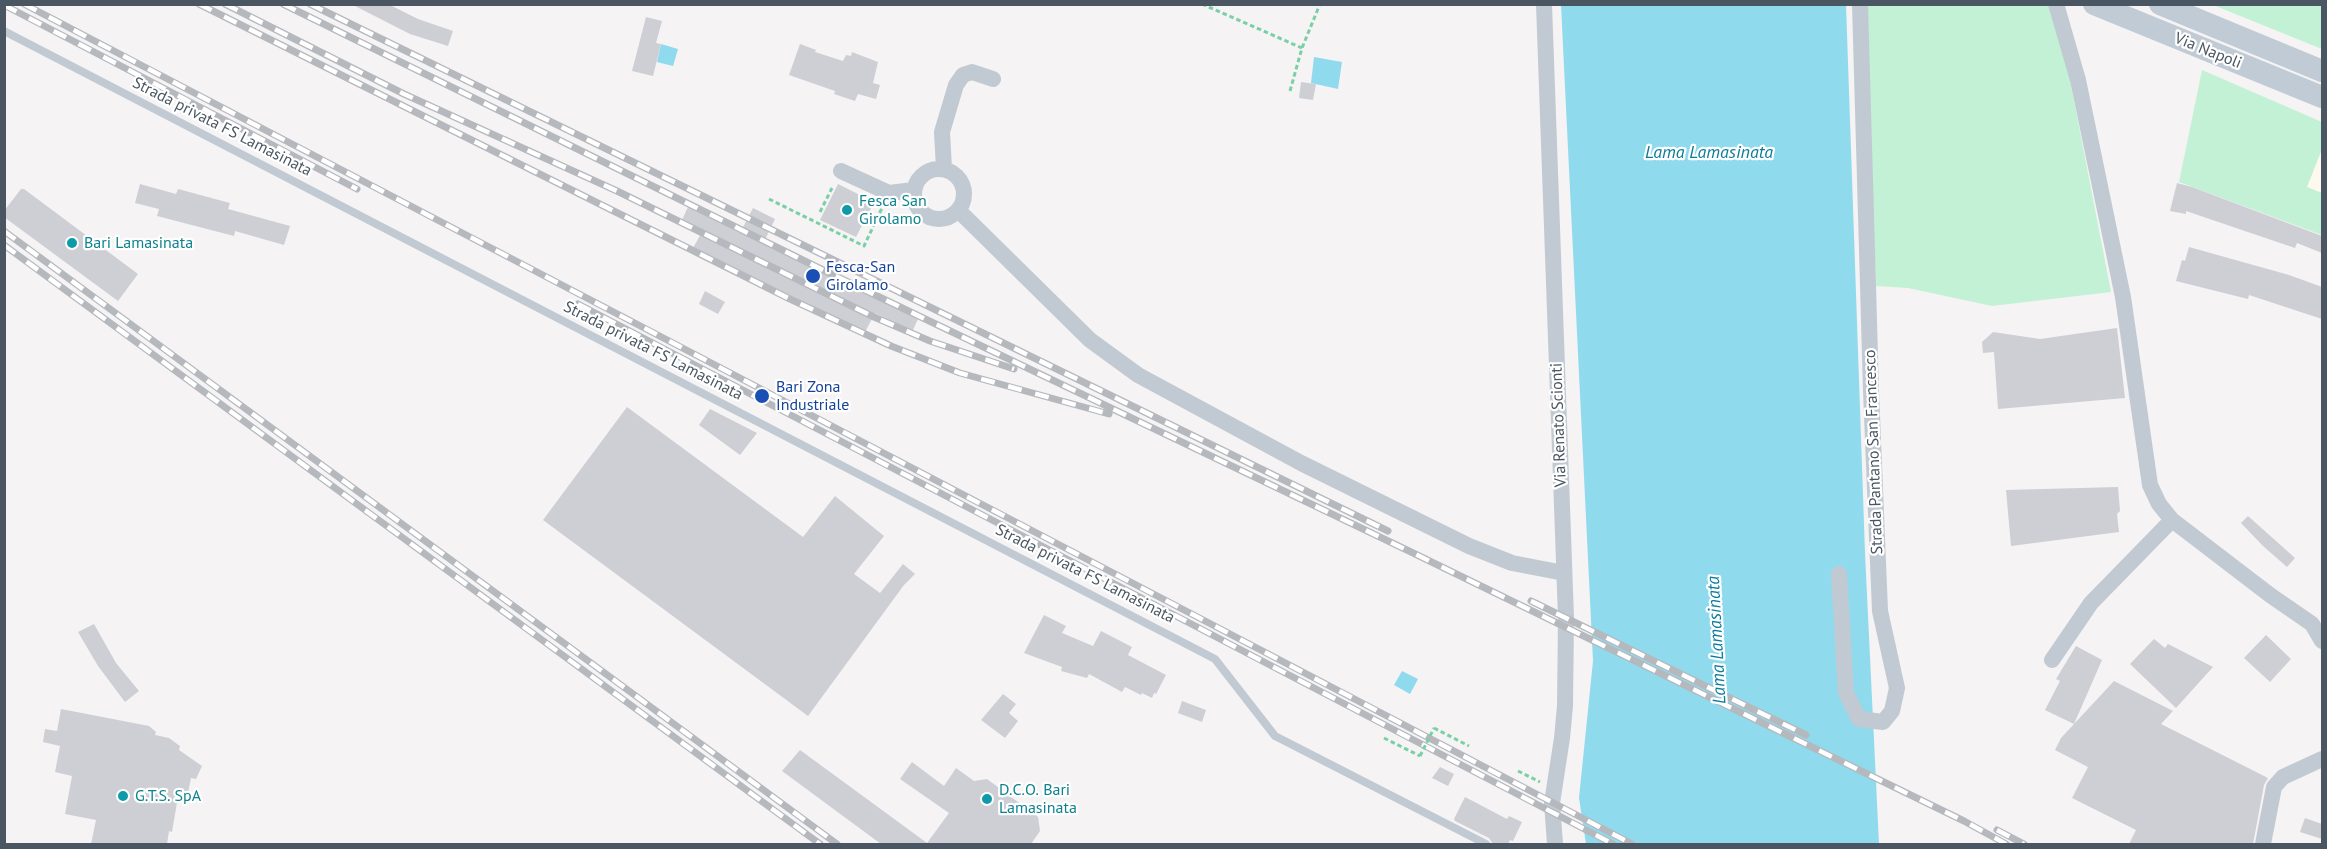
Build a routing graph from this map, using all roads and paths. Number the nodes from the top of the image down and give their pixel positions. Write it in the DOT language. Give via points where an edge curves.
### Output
graph roads {
  1 [pos="1202,4"];
  2 [pos="1320,4"];
  3 [pos="1544,4"];
  4 [pos="1860,4"];
  5 [pos="2056,4"];
  6 [pos="2094,4"];
  7 [pos="2160,4"];
  8 [pos="4,31"];
  9 [pos="1302,48"];
  10 [pos="2322,71"];
  11 [pos="993,79"];
  12 [pos="1290,90"];
  13 [pos="2322,98"];
  14 [pos="944,169"];
  15 [pos="841,171"];
  16 [pos="832,188"];
  17 [pos="914,190"];
  18 [pos="769,199"];
  19 [pos="958,211"];
  20 [pos="820,212"];
  21 [pos="880,212"];
  22 [pos="2172,520"];
  23 [pos="1564,573"];
  24 [pos="1839,574"];
  25 [pos="2322,641"];
  26 [pos="2052,660"];
  27 [pos="1384,738"];
  28 [pos="1469,746"];
  29 [pos="2322,759"];
  30 [pos="1518,771"];
  31 [pos="1553,789"];
  32 [pos="1486,844"];
  33 [pos="1555,844"];
  34 [pos="2263,844"];
  1 -- 9 [label="path"];
  2 -- 9 [label="path"];
  3 -- 23 [label="street, Via Renato Scionti"];
  4 -- 24 [label="street, Strada Pantano San Francesco" via="1880,611 1897,688 1892,711 1883,722 1859,719 1846,693"];
  5 -- 22 [label="street" via="2078,80 2122,297 2150,485"];
  6 -- 13 [label="main road, Via Napoli"];
  7 -- 10 [label="main road, Via Napoli"];
  8 -- 32 [label="lane, Strada privata FS Lamasinata" via="1215,659 1275,736"];
  9 -- 12 [label="path"];
  11 -- 14 [label="street" via="972,72 963,75 956,85 942,132"];
  14 -- 17 [label="street" via="921,176"];
  14 -- 19 [label="street" via="952,172 963,186 963,203"];
  15 -- 17 [label="street" via="889,193"];
  16 -- 20 [label="path"];
  17 -- 19 [label="street" via="916,206 928,217 943,219"];
  18 -- 21 [label="path" via="864,246"];
  19 -- 23 [label="street" via="1090,340 1138,375 1301,463 1469,546 1512,563"];
  22 -- 25 [label="street" via="2312,624"];
  22 -- 26 [label="street" via="2091,603"];
  23 -- 31 [label="street, Via Renato Scionti" via="1565,706"];
  27 -- 28 [label="path, bridge" via="1420,756 1434,728"];
  29 -- 34 [label="street" via="2283,777 2274,787"];
  30 -- 31 [label="path"];
  31 -- 33 [label="street, Via Renato Scionti"];
}
